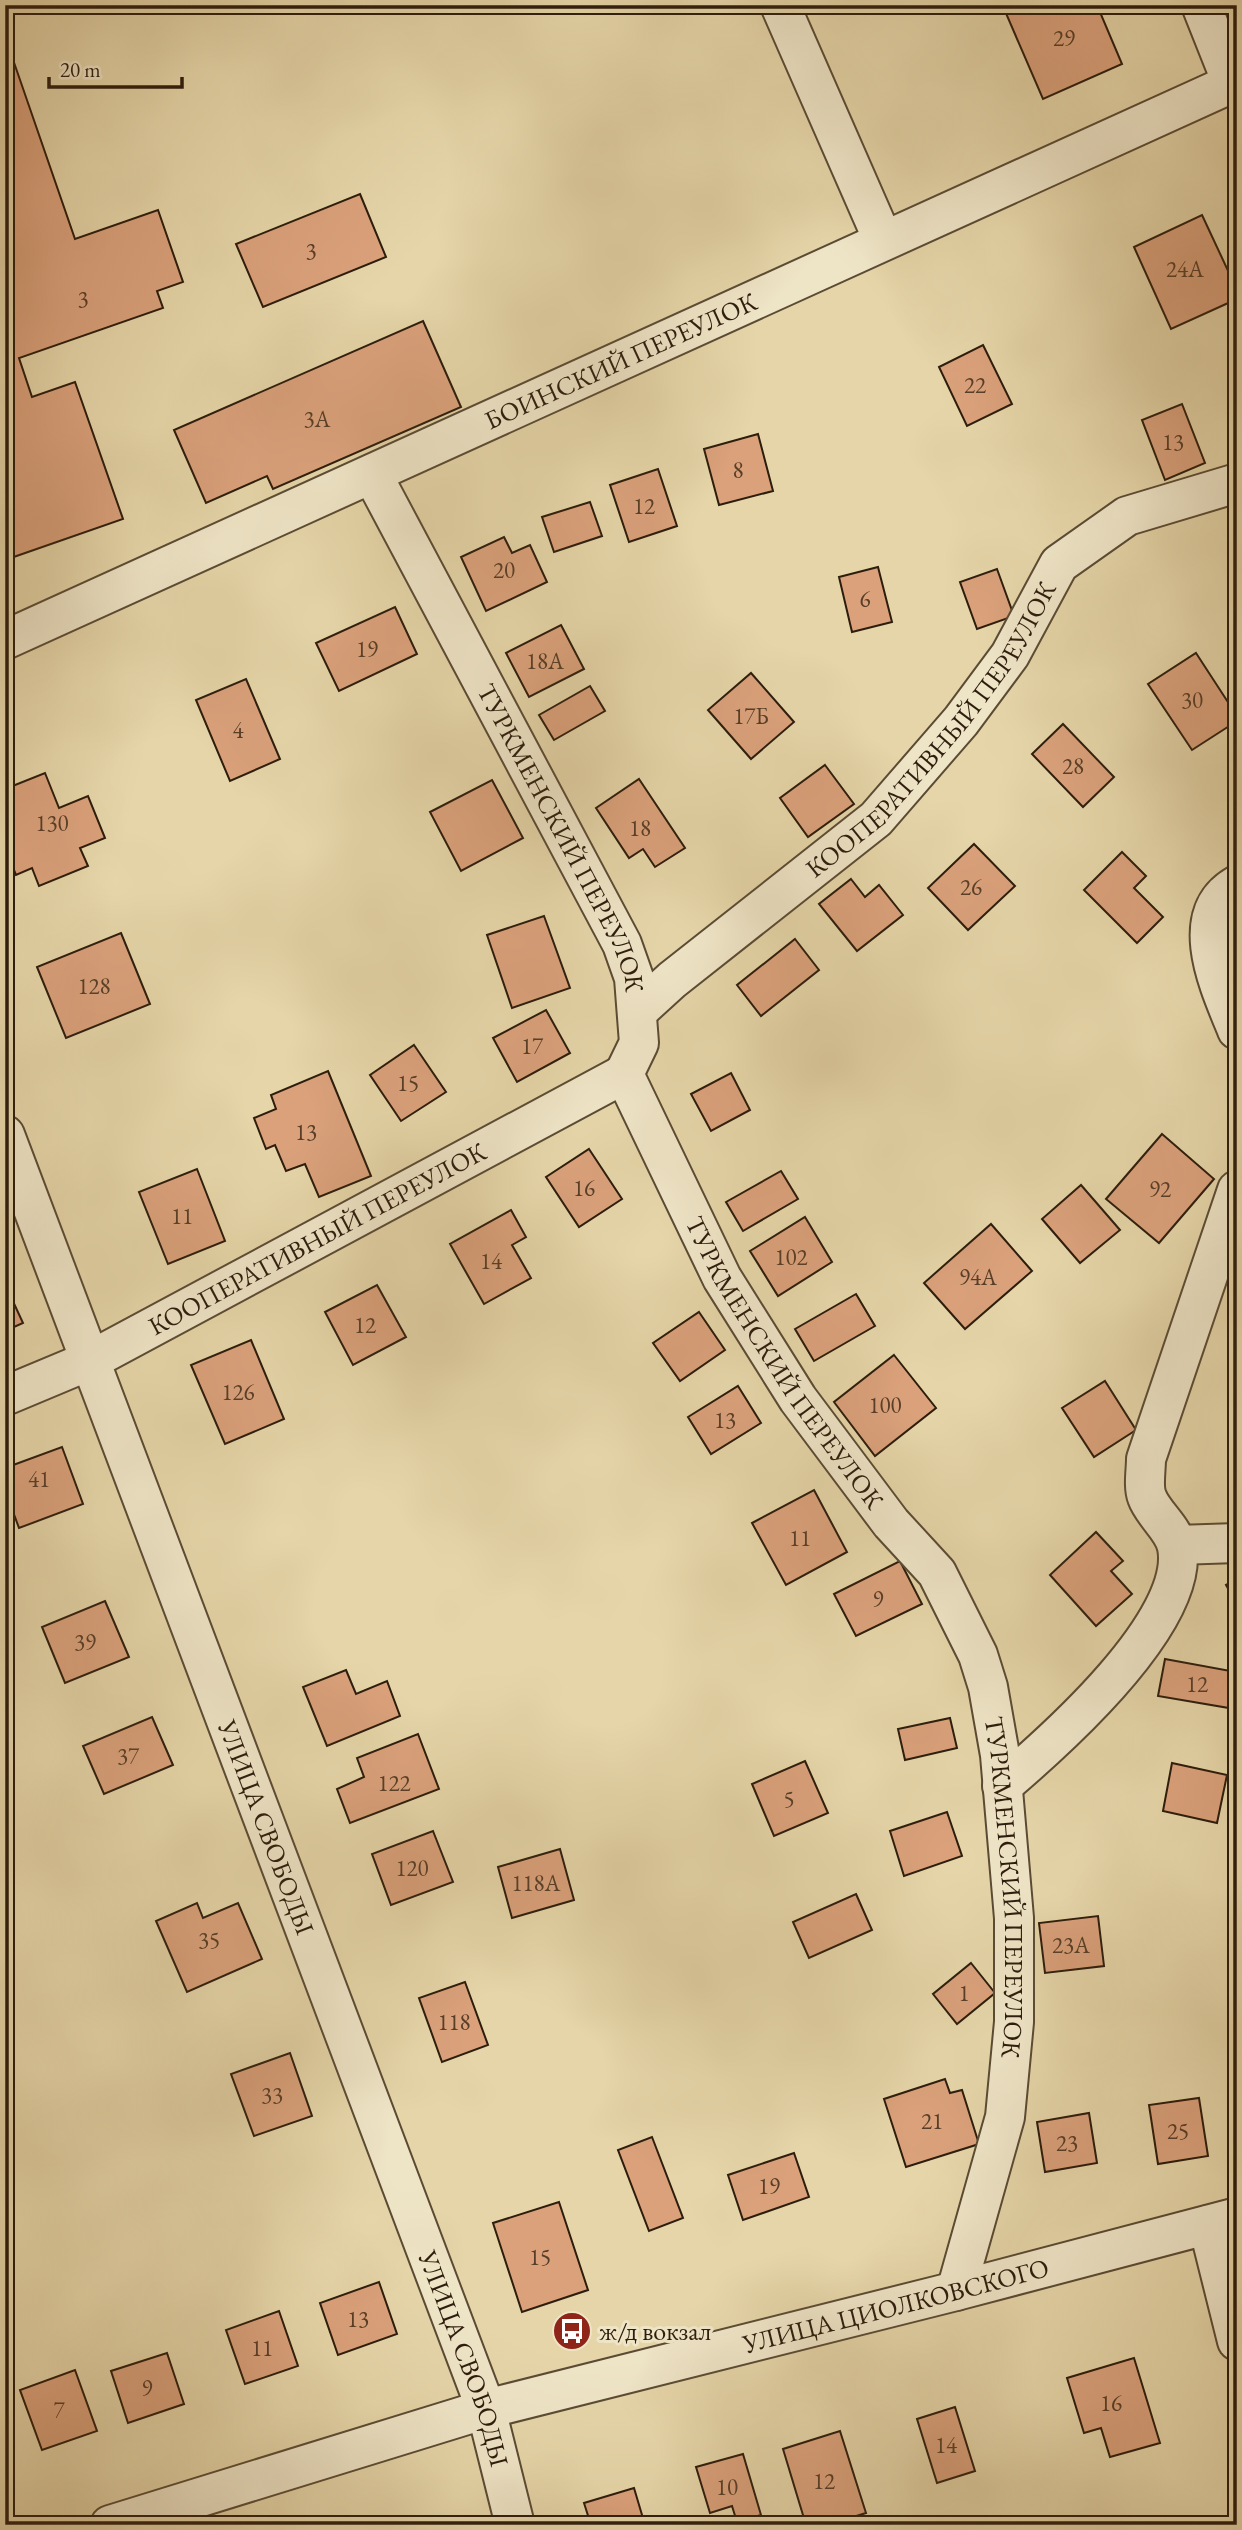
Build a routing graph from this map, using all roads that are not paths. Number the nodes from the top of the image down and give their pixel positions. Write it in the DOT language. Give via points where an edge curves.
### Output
graph roads {
  1 [pos="780,5"];
  2 [pos="1201,5"];
  3 [pos="1235,82"];
  4 [pos="883,240"];
  5 [pos="372,474"];
  6 [pos="1237,483"];
  7 [pos="5,640"];
  8 [pos="1237,885"];
  9 [pos="638,1011"];
  10 [pos="1237,1030"];
  11 [pos="624,1074"];
  12 [pos="5,1135"];
  13 [pos="1237,1189"];
  14 [pos="90,1360"];
  15 [pos="5,1396"];
  16 [pos="1237,1543"];
  17 [pos="1177,1545"];
  18 [pos="1002,1786"];
  19 [pos="1222,2221"];
  20 [pos="956,2291"];
  21 [pos="1237,2341"];
  22 [pos="486,2409"];
  23 [pos="110,2525"];
  24 [pos="515,2525"];
  1 -- 4 [label="street"];
  2 -- 3 [label="street"];
  3 -- 4 [label="street, БОИНСКИЙ ПЕРЕУЛОК"];
  4 -- 5 [label="street, БОИНСКИЙ ПЕРЕУЛОК"];
  5 -- 7 [label="street, БОИНСКИЙ ПЕРЕУЛОК"];
  5 -- 9 [label="street, ТУРКМЕНСКИЙ ПЕРЕУЛОК" via="622,944 634,978"];
  6 -- 9 [label="street, КООПЕРАТИВНЫЙ ПЕРЕУЛОК" via="1127,516 1059,564 1010,655 961,721 876,819"];
  8 -- 10 [label="street" via="1227,891 1212,914 1209,937 1214,969"];
  9 -- 11 [label="street, ТУРКМЕНСКИЙ ПЕРЕУЛОК" via="639,1043"];
  11 -- 14 [label="street, КООПЕРАТИВНЫЙ ПЕРЕУЛОК"];
  11 -- 18 [label="street, ТУРКМЕНСКИЙ ПЕРЕУЛОК" via="722,1278 798,1399 891,1524 937,1573 985,1676"];
  12 -- 14 [label="street, УЛИЦА СВОБОДЫ"];
  13 -- 17 [label="street" via="1146,1459 1146,1495"];
  14 -- 15 [label="street, КООПЕРАТИВНЫЙ ПЕРЕУЛОК"];
  14 -- 22 [label="street, УЛИЦА СВОБОДЫ"];
  16 -- 17 [label="street"];
  17 -- 18 [label="street" via="1177,1582 1137,1650 1075,1721"];
  18 -- 20 [label="street, ТУРКМЕНСКИЙ ПЕРЕУЛОК" via="1014,1919 1013,2035 1005,2117"];
  19 -- 20 [label="street, УЛИЦА ЦИОЛКОВСКОГО"];
  19 -- 21 [label="street"];
  20 -- 22 [label="street, УЛИЦА ЦИОЛКОВСКОГО"];
  22 -- 23 [label="street, УЛИЦА ЦИОЛКОВСКОГО"];
  22 -- 24 [label="street, УЛИЦА СВОБОДЫ"];
}
